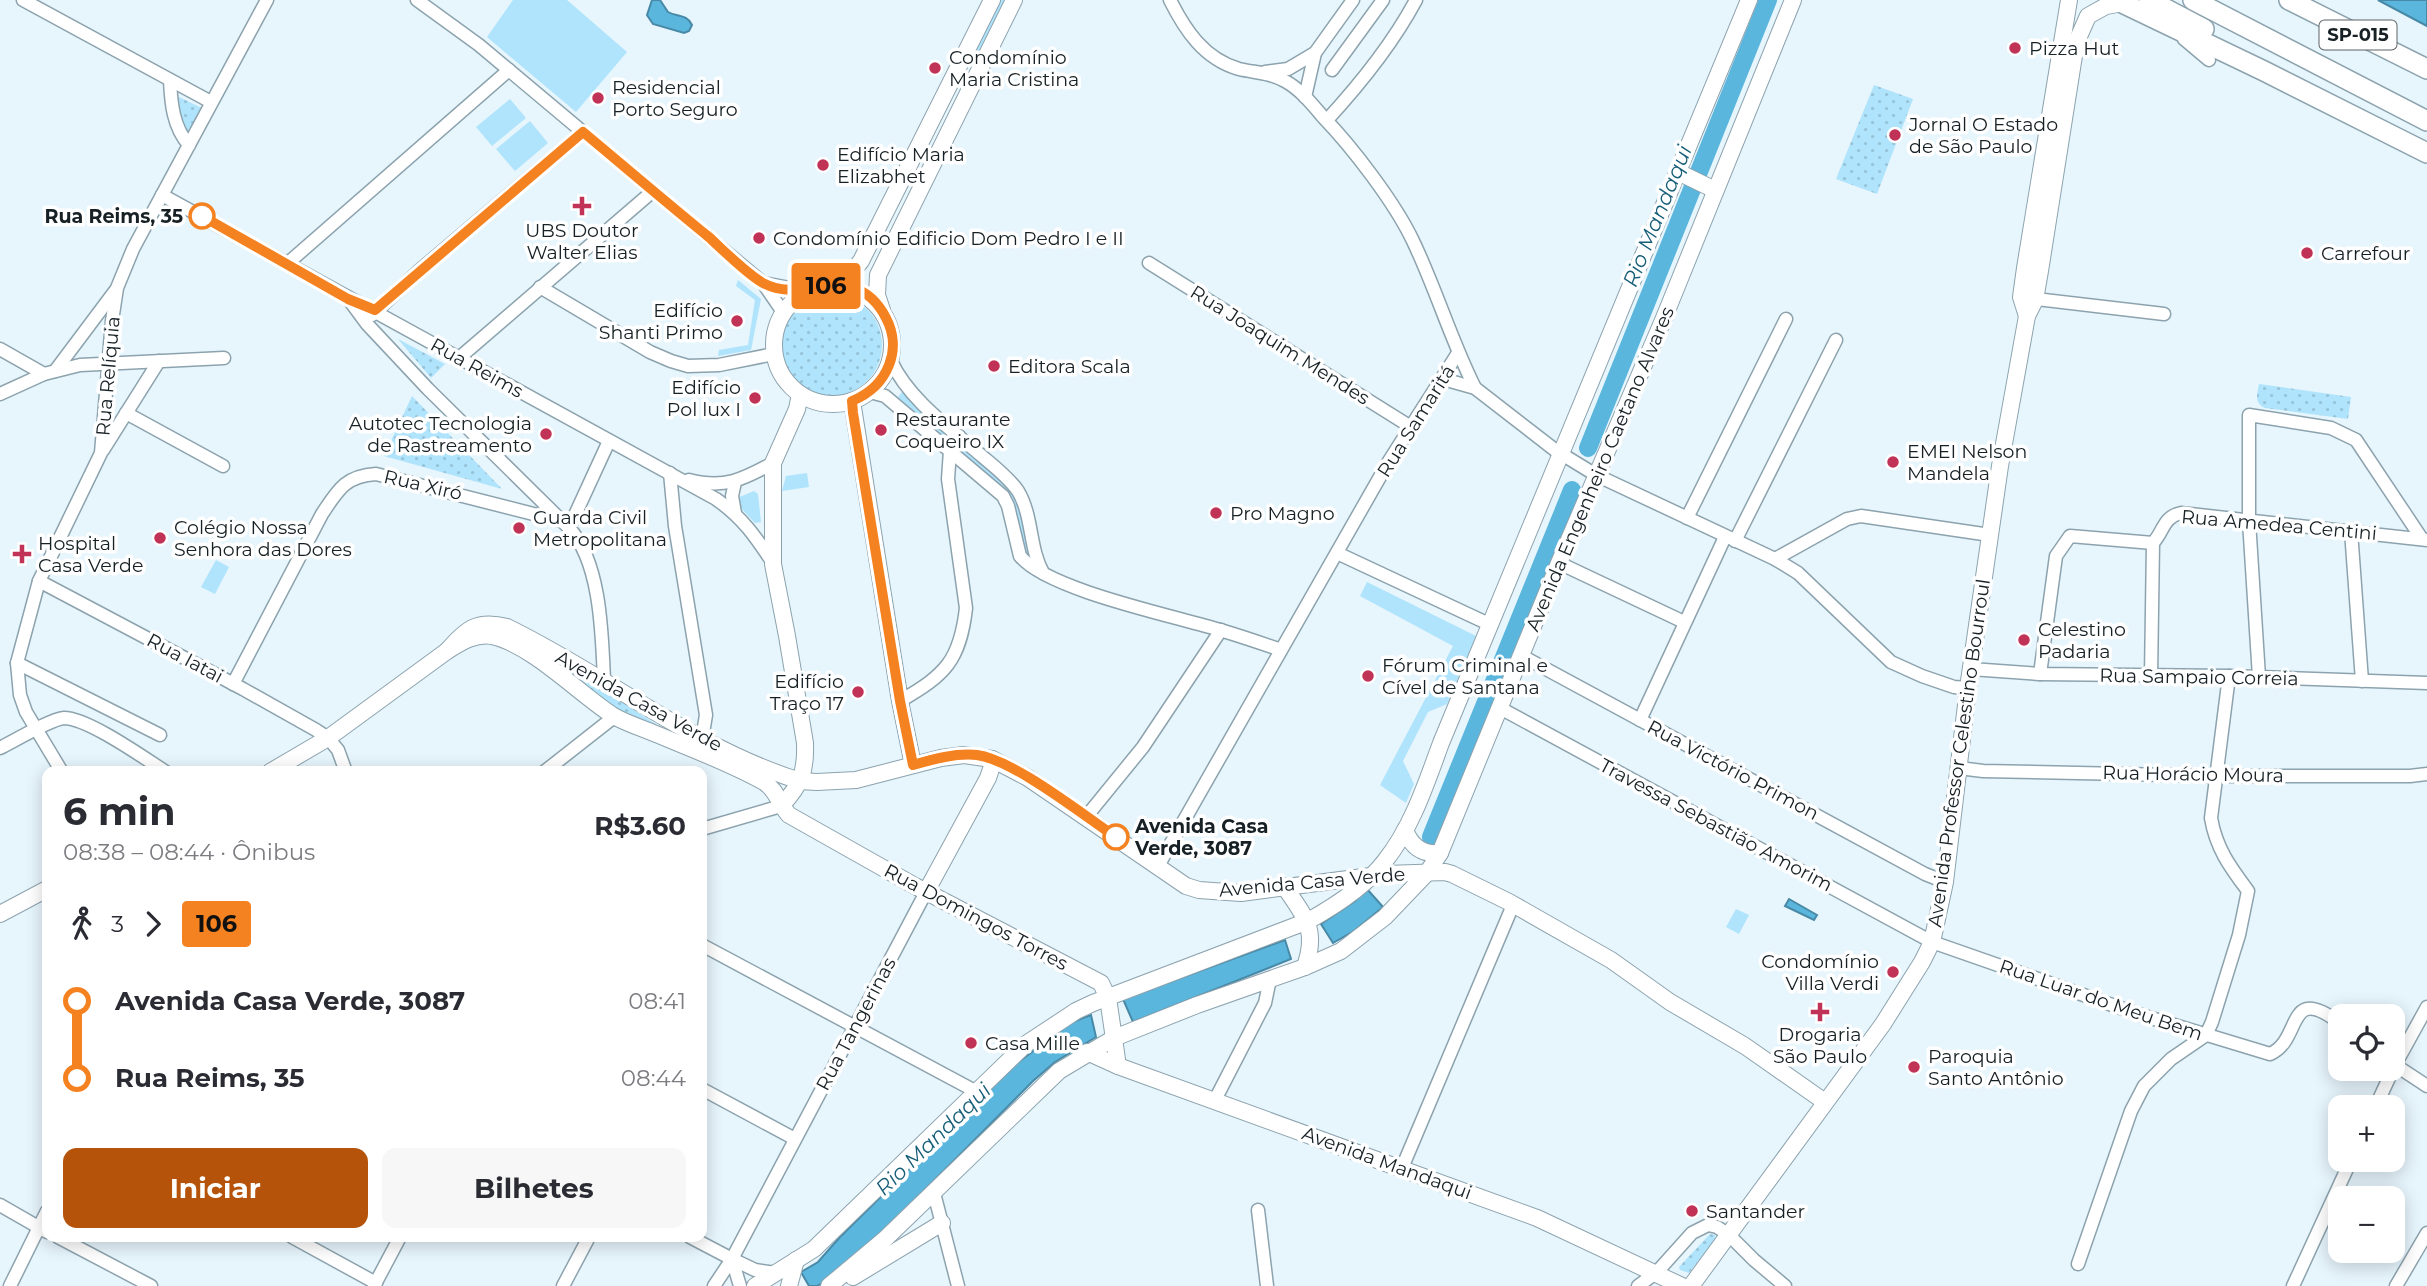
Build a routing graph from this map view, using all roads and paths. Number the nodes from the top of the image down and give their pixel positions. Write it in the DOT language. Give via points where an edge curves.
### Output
graph roads {
  1 [pos="23,0"];
  2 [pos="267,0"];
  3 [pos="417,0"];
  4 [pos="992,0"];
  5 [pos="1014,0"];
  6 [pos="1170,0"];
  7 [pos="1353,0"];
  8 [pos="1383,0"];
  9 [pos="1416,0"];
  10 [pos="1749,0"];
  11 [pos="1793,0"];
  12 [pos="2149,0"];
  13 [pos="2193,0"];
  14 [pos="2223,0"];
  15 [pos="2290,0"];
  16 [pos="2069,2"];
  17 [pos="2120,2"];
  18 [pos="2088,16"];
  19 [pos="2167,26"];
  20 [pos="2246,26"];
  21 [pos="1315,53"];
  22 [pos="2209,60"];
  23 [pos="2427,69"];
  24 [pos="509,70"];
  25 [pos="1332,70"];
  26 [pos="2264,71"];
  27 [pos="1264,72"];
  28 [pos="170,80"];
  29 [pos="1305,97"];
  30 [pos="211,102"];
  31 [pos="1327,120"];
  32 [pos="2427,121"];
  33 [pos="2060,123"];
  34 [pos="583,132"];
  35 [pos="189,145"];
  36 [pos="2427,153"];
  37 [pos="1678,172"];
  38 [pos="1715,190"];
  39 [pos="653,191"];
  40 [pos="162,195"];
  41 [pos="288,263"];
  42 [pos="1149,263"];
  43 [pos="763,283"];
  44 [pos="830,285"];
  45 [pos="117,288"];
  46 [pos="540,288"];
  47 [pos="806,291"];
  48 [pos="2028,298"];
  49 [pos="348,299"];
  50 [pos="375,310"];
  51 [pos="783,312"];
  52 [pos="883,312"];
  53 [pos="2164,314"];
  54 [pos="1786,319"];
  55 [pos="367,324"];
  56 [pos="1836,340"];
  57 [pos="0,349"];
  58 [pos="1458,353"];
  59 [pos="774,354"];
  60 [pos="224,358"];
  61 [pos="459,358"];
  62 [pos="159,361"];
  63 [pos="891,361"];
  64 [pos="107,362"];
  65 [pos="49,372"];
  66 [pos="1443,379"];
  67 [pos="1475,388"];
  68 [pos="870,392"];
  69 [pos="0,394"];
  70 [pos="800,394"];
  71 [pos="852,401"];
  72 [pos="125,413"];
  73 [pos="1410,427"];
  74 [pos="959,436"];
  75 [pos="609,441"];
  76 [pos="950,451"];
  77 [pos="101,453"];
  78 [pos="1561,455"];
  79 [pos="772,463"];
  80 [pos="223,466"];
  81 [pos="673,474"];
  82 [pos="1596,475"];
  83 [pos="735,482"];
  84 [pos="735,513"];
  85 [pos="1687,518"];
  86 [pos="2249,521"];
  87 [pos="565,524"];
  88 [pos="2351,531"];
  89 [pos="1990,535"];
  90 [pos="1730,539"];
  91 [pos="2424,540"];
  92 [pos="2152,543"];
  93 [pos="1337,552"];
  94 [pos="1775,559"];
  95 [pos="1559,563"];
  96 [pos="773,564"];
  97 [pos="1045,576"];
  98 [pos="39,582"];
  99 [pos="1684,622"];
  100 [pos="1491,625"];
  101 [pos="1222,630"];
  102 [pos="447,650"];
  103 [pos="1281,650"];
  104 [pos="1522,656"];
  105 [pos="18,663"];
  106 [pos="1970,669"];
  107 [pos="2040,674"];
  108 [pos="2151,676"];
  109 [pos="2230,676"];
  110 [pos="2259,677"];
  111 [pos="604,681"];
  112 [pos="2362,681"];
  113 [pos="2427,683"];
  114 [pos="233,684"];
  115 [pos="1968,688"];
  116 [pos="900,701"];
  117 [pos="1500,708"];
  118 [pos="614,717"];
  119 [pos="1640,720"];
  120 [pos="36,730"];
  121 [pos="160,735"];
  122 [pos="328,738"];
  123 [pos="701,746"];
  124 [pos="0,748"];
  125 [pos="994,760"];
  126 [pos="913,765"];
  127 [pos="58,766"];
  128 [pos="156,766"];
  129 [pos="280,766"];
  130 [pos="344,766"];
  131 [pos="552,766"];
  132 [pos="1959,768"];
  133 [pos="2427,774"];
  134 [pos="2215,776"];
  135 [pos="800,781"];
  136 [pos="781,806"];
  137 [pos="1086,817"];
  138 [pos="707,828"];
  139 [pos="1405,830"];
  140 [pos="1440,853"];
  141 [pos="1157,866"];
  142 [pos="1427,873"];
  143 [pos="1371,876"];
  144 [pos="1945,882"];
  145 [pos="1284,887"];
  146 [pos="42,892"];
  147 [pos="926,892"];
  148 [pos="1513,905"];
  149 [pos="0,914"];
  150 [pos="1308,920"];
  151 [pos="1932,942"];
  152 [pos="707,948"];
  153 [pos="1305,967"];
  154 [pos="1270,979"];
  155 [pos="1108,998"];
  156 [pos="2427,1007"];
  157 [pos="2328,1014"];
  158 [pos="854,1026"];
  159 [pos="2206,1035"];
  160 [pos="1114,1038"];
  161 [pos="2405,1044"];
  162 [pos="1087,1052"];
  163 [pos="1118,1066"];
  164 [pos="2405,1072"];
  165 [pos="2427,1086"];
  166 [pos="707,1092"];
  167 [pos="977,1092"];
  168 [pos="1215,1100"];
  169 [pos="1825,1102"];
  170 [pos="794,1139"];
  171 [pos="1402,1168"];
  172 [pos="2345,1172"];
  173 [pos="934,1193"];
  174 [pos="0,1205"];
  175 [pos="1258,1210"];
  176 [pos="942,1223"];
  177 [pos="42,1229"];
  178 [pos="42,1232"];
  179 [pos="2427,1233"];
  180 [pos="1729,1235"];
  181 [pos="67,1242"];
  182 [pos="304,1242"];
  183 [pos="397,1242"];
  184 [pos="586,1242"];
  185 [pos="700,1242"];
  186 [pos="732,1259"];
  187 [pos="796,1260"];
  188 [pos="2078,1264"];
  189 [pos="1657,1272"];
  190 [pos="776,1273"];
  191 [pos="831,1284"];
  192 [pos="375,1285"];
  193 [pos="10,1286"];
  194 [pos="151,1286"];
  195 [pos="563,1286"];
  196 [pos="714,1286"];
  197 [pos="740,1286"];
  198 [pos="755,1286"];
  199 [pos="789,1286"];
  200 [pos="958,1286"];
  201 [pos="1268,1286"];
  202 [pos="1638,1286"];
  203 [pos="1682,1286"];
  204 [pos="1691,1286"];
  205 [pos="1785,1286"];
  206 [pos="2293,1286"];
  207 [pos="2396,1286"];
  1 -- 28 [label="street"];
  2 -- 30 [label="street, Rua Relíquia"];
  3 -- 24 [label="street"];
  4 -- 44 [label="main road" via="861,261"];
  5 -- 52 [label="main road" via="878,275 877,295"];
  6 -- 27 [label="street, Rua Samaritá" via="1187,31 1213,56 1227,65"];
  7 -- 21 [label="street"];
  8 -- 25 [label="street"];
  9 -- 31 [label="street" via="1363,80"];
  10 -- 37 [label="main road, Avenida Engenheiro Caetano Alvares"];
  11 -- 38 [label="main road, Avenida Engenheiro Caetano Alvares"];
  12 -- 26 [label="highway" via="2208,32"];
  13 -- 20 [label="highway"];
  14 -- 20 [label="highway"];
  15 -- 23 [label="highway, SP-015"];
  16 -- 18 [label="main road" via="2080,5"];
  16 -- 33 [label="main road" via="2054,96"];
  17 -- 18 [label="main road"];
  17 -- 19 [label="highway"];
  18 -- 33 [label="main road, Avenida Professor Celestino Bourroul" via="2076,43"];
  19 -- 22 [label="street"];
  19 -- 26 [label="highway"];
  20 -- 32 [label="highway"];
  21 -- 27 [label="street" via="1288,69"];
  21 -- 29 [label="street"];
  24 -- 34 [label="street"];
  24 -- 41 [label="street"];
  26 -- 36 [label="highway"];
  27 -- 29 [label="street, Rua Samaritá"];
  28 -- 30 [label="street"];
  28 -- 35 [label="street" via="174,115"];
  29 -- 31 [label="street, Rua Samaritá"];
  30 -- 35 [label="street, Rua Relíquia"];
  31 -- 58 [label="street, Rua Samaritá" via="1413,241"];
  33 -- 48 [label="main road, Avenida Professor Celestino Bourroul"];
  33 -- 48 [label="main road, Avenida Professor Celestino Bourroul" via="2042,152"];
  34 -- 39 [label="street"];
  34 -- 50 [label="street"];
  35 -- 40 [label="street, Rua Relíquia"];
  37 -- 38 [label="main road"];
  37 -- 78 [label="main road, Avenida Engenheiro Caetano Alvares"];
  38 -- 82 [label="main road, Avenida Engenheiro Caetano Alvares"];
  39 -- 43 [label="street"];
  39 -- 46 [label="street"];
  40 -- 41 [label="street, Rua Reims"];
  40 -- 45 [label="street, Rua Relíquia"];
  41 -- 49 [label="street, Rua Reims"];
  42 -- 73 [label="street, Rua Joaquim Mendes"];
  43 -- 47 [label="street"];
  43 -- 51 [label="street"];
  44 -- 47 [label="main road"];
  44 -- 52 [label="main road" via="860,291"];
  45 -- 64 [label="street, Rua Relíquia"];
  45 -- 65 [label="street, Rua Relíquia"];
  46 -- 59 [label="street" via="650,352 688,366"];
  46 -- 61 [label="street"];
  47 -- 51 [label="main road"];
  48 -- 53 [label="street"];
  48 -- 89 [label="main road, Avenida Professor Celestino Bourroul"];
  49 -- 50 [label="street, Rua Reims"];
  49 -- 55 [label="street"];
  50 -- 55 [label="street"];
  50 -- 61 [label="street, Rua Reims"];
  51 -- 59 [label="main road" via="775,332"];
  52 -- 63 [label="main road" via="892,336"];
  54 -- 85 [label="street"];
  55 -- 87 [label="street"];
  56 -- 90 [label="street"];
  57 -- 65 [label="street"];
  58 -- 66 [label="street, Rua Samaritá"];
  58 -- 67 [label="street"];
  59 -- 70 [label="main road" via="783,377"];
  60 -- 62 [label="street"];
  61 -- 75 [label="street, Rua Reims"];
  62 -- 64 [label="street"];
  62 -- 72 [label="street"];
  63 -- 68 [label="main road"];
  63 -- 74 [label="street" via="918,399"];
  64 -- 65 [label="street"];
  64 -- 77 [label="street, Rua Relíquia"];
  65 -- 69 [label="street"];
  66 -- 67 [label="street"];
  66 -- 73 [label="street, Rua Samaritá"];
  67 -- 78 [label="street"];
  68 -- 71 [label="main road"];
  68 -- 76 [label="street" via="885,396"];
  70 -- 71 [label="main road" via="820,403"];
  70 -- 79 [label="main road"];
  71 -- 116 [label="main road"];
  72 -- 77 [label="street"];
  72 -- 80 [label="street"];
  73 -- 93 [label="street, Rua Samaritá"];
  74 -- 76 [label="street"];
  74 -- 97 [label="street" via="1017,490"];
  75 -- 81 [label="street, Rua Reims"];
  75 -- 87 [label="street"];
  76 -- 97 [label="street" via="1003,496 1020,556"];
  76 -- 116 [label="street" via="948,479 966,608 964,629 954,657 942,673"];
  77 -- 98 [label="street, Rua Relíquia"];
  78 -- 82 [label="street"];
  78 -- 100 [label="main road, Avenida Engenheiro Caetano Alvares"];
  79 -- 83 [label="street"];
  79 -- 96 [label="main road, Rua Reims"];
  81 -- 83 [label="street" via="710,484"];
  81 -- 84 [label="street, Rua Reims"];
  81 -- 123 [label="street" via="675,526 706,715"];
  82 -- 85 [label="street"];
  82 -- 95 [label="main road, Avenida Engenheiro Caetano Alvares"];
  83 -- 84 [label="street"];
  84 -- 96 [label="street, Rua Reims"];
  85 -- 90 [label="street"];
  86 -- 88 [label="street, Rua Amedea Centini"];
  86 -- 91 [label="street" via="2249,415 2331,428 2356,440"];
  86 -- 92 [label="street, Rua Amedea Centini" via="2172,515"];
  86 -- 110 [label="street"];
  87 -- 111 [label="street" via="584,547 592,568"];
  87 -- 114 [label="street, Rua Xiró" via="376,474 350,479 322,514"];
  88 -- 91 [label="street, Rua Amedea Centini"];
  88 -- 112 [label="street"];
  89 -- 94 [label="street" via="1861,516 1847,519"];
  89 -- 106 [label="main road, Avenida Professor Celestino Bourroul"];
  90 -- 94 [label="street"];
  90 -- 99 [label="street"];
  92 -- 107 [label="street" via="2070,536 2056,556"];
  92 -- 108 [label="street"];
  93 -- 100 [label="street"];
  93 -- 103 [label="street, Rua Samaritá"];
  94 -- 115 [label="street" via="1798,573 1891,662 1930,679"];
  95 -- 99 [label="street"];
  95 -- 104 [label="main road, Avenida Engenheiro Caetano Alvares"];
  96 -- 135 [label="main road, Rua Reims" via="805,743"];
  97 -- 101 [label="street" via="1121,603"];
  98 -- 105 [label="street, Rua Relíquia"];
  98 -- 114 [label="street, Rua Iatai"];
  99 -- 119 [label="street"];
  100 -- 139 [label="main road, Avenida Engenheiro Caetano Alvares"];
  101 -- 103 [label="street"];
  101 -- 137 [label="street" via="1143,747"];
  102 -- 111 [label="main road, Avenida Casa Verde" via="470,628 493,623"];
  102 -- 118 [label="main road, Avenida Casa Verde" via="478,636 509,642"];
  102 -- 122 [label="main road, Avenida Casa Verde"];
  103 -- 141 [label="street, Rua Samaritá"];
  104 -- 117 [label="main road, Avenida Engenheiro Caetano Alvares"];
  104 -- 119 [label="street, Rua Victório Primon"];
  105 -- 120 [label="street, Rua Relíquia" via="20,695"];
  105 -- 121 [label="street"];
  106 -- 107 [label="street, Rua Sampaio Correia"];
  106 -- 115 [label="main road, Avenida Professor Celestino Bourroul"];
  107 -- 108 [label="street, Rua Sampaio Correia"];
  108 -- 109 [label="street, Rua Sampaio Correia"];
  109 -- 110 [label="street, Rua Sampaio Correia"];
  109 -- 134 [label="street"];
  110 -- 112 [label="street, Rua Sampaio Correia"];
  111 -- 123 [label="main road, Avenida Casa Verde"];
  112 -- 113 [label="street, Rua Sampaio Correia"];
  114 -- 122 [label="street, Rua Iatai"];
  115 -- 132 [label="main road, Avenida Professor Celestino Bourroul"];
  116 -- 126 [label="main road"];
  117 -- 140 [label="main road, Avenida Engenheiro Caetano Alvares"];
  117 -- 151 [label="street, Travessa Sebastião Amorim"];
  118 -- 123 [label="main road, Avenida Casa Verde"];
  118 -- 131 [label="street"];
  119 -- 144 [label="street, Rua Victório Primon"];
  120 -- 124 [label="street"];
  120 -- 127 [label="street, Rua Relíquia"];
  120 -- 128 [label="street" via="63,718 80,722"];
  122 -- 129 [label="main road, Avenida Casa Verde"];
  122 -- 130 [label="street"];
  123 -- 135 [label="main road, Avenida Casa Verde"];
  123 -- 136 [label="main road, Avenida Casa Verde" via="764,782 774,790"];
  125 -- 126 [label="main road, Avenida Casa Verde" via="964,755"];
  125 -- 137 [label="main road, Avenida Casa Verde"];
  125 -- 147 [label="main road, Rua Tangerinas"];
  126 -- 135 [label="main road, Avenida Casa Verde" via="856,780"];
  132 -- 134 [label="street, Rua Horácio Moura"];
  132 -- 144 [label="main road, Avenida Professor Celestino Bourroul"];
  133 -- 134 [label="street, Rua Horácio Moura"];
  134 -- 159 [label="street" via="2214,836 2227,864 2248,891 2239,935"];
  135 -- 136 [label="main road, Rua Reims"];
  136 -- 138 [label="street"];
  136 -- 147 [label="main road, Rua Domingos Torres" via="789,815"];
  137 -- 141 [label="main road, Avenida Casa Verde"];
  139 -- 140 [label="main road" via="1417,848"];
  139 -- 143 [label="main road, Avenida Engenheiro Caetano Alvares"];
  140 -- 142 [label="main road, Avenida Engenheiro Caetano Alvares"];
  141 -- 145 [label="main road, Avenida Casa Verde" via="1199,890 1241,893"];
  142 -- 143 [label="main road, Avenida Casa Verde"];
  142 -- 148 [label="main road, Avenida Casa Verde" via="1452,874"];
  142 -- 153 [label="main road, Avenida Engenheiro Caetano Alvares" via="1385,916 1341,951"];
  143 -- 145 [label="main road, Avenida Casa Verde"];
  143 -- 150 [label="main road, Avenida Engenheiro Caetano Alvares"];
  144 -- 151 [label="main road, Avenida Professor Celestino Bourroul"];
  145 -- 150 [label="main road"];
  146 -- 149 [label="main road"];
  147 -- 155 [label="main road, Rua Domingos Torres" via="1101,983"];
  147 -- 158 [label="street, Rua Tangerinas"];
  148 -- 169 [label="main road, Avenida Casa Verde" via="1611,960"];
  148 -- 171 [label="street"];
  150 -- 153 [label="main road" via="1311,950"];
  150 -- 155 [label="main road, Avenida Engenheiro Caetano Alvares"];
  151 -- 159 [label="street, Rua Luar do Meu Bem"];
  151 -- 169 [label="main road, Avenida Professor Celestino Bourroul" via="1883,1024"];
  152 -- 158 [label="street"];
  153 -- 154 [label="main road, Avenida Engenheiro Caetano Alvares"];
  154 -- 160 [label="main road, Avenida Engenheiro Caetano Alvares"];
  154 -- 168 [label="street" via="1265,1003"];
  155 -- 160 [label="main road"];
  155 -- 167 [label="main road, Avenida Engenheiro Caetano Alvares" via="1076,1011 1034,1038"];
  156 -- 161 [label="street"];
  157 -- 159 [label="street, Rua Luar do Meu Bem" via="2313,1008 2304,1010 2282,1046 2270,1055"];
  158 -- 167 [label="street"];
  158 -- 170 [label="street, Rua Tangerinas"];
  159 -- 188 [label="street" via="2171,1059 2144,1086"];
  160 -- 162 [label="main road, Avenida Engenheiro Caetano Alvares"];
  160 -- 163 [label="main road"];
  162 -- 163 [label="main road, Avenida Mandaqui"];
  162 -- 173 [label="main road, Avenida Engenheiro Caetano Alvares" via="1059,1071"];
  163 -- 168 [label="main road, Avenida Mandaqui"];
  164 -- 165 [label="street"];
  166 -- 170 [label="street"];
  167 -- 187 [label="main road, Avenida Engenheiro Caetano Alvares" via="843,1223"];
  168 -- 171 [label="main road, Avenida Mandaqui"];
  169 -- 180 [label="main road, Avenida Professor Celestino Bourroul"];
  170 -- 186 [label="street, Rua Tangerinas"];
  171 -- 189 [label="main road, Avenida Mandaqui" via="1536,1218"];
  172 -- 206 [label="street"];
  173 -- 176 [label="street"];
  173 -- 191 [label="main road, Avenida Engenheiro Caetano Alvares"];
  174 -- 177 [label="street"];
  175 -- 201 [label="street"];
  176 -- 191 [label="main road" via="851,1278"];
  176 -- 200 [label="street"];
  178 -- 193 [label="street"];
  179 -- 207 [label="street"];
  180 -- 189 [label="street" via="1717,1227 1701,1227"];
  180 -- 204 [label="main road, Avenida Professor Celestino Bourroul"];
  180 -- 205 [label="street"];
  181 -- 194 [label="street"];
  182 -- 192 [label="street"];
  183 -- 192 [label="street"];
  184 -- 195 [label="street"];
  185 -- 186 [label="street"];
  186 -- 190 [label="street" via="755,1270"];
  186 -- 196 [label="street, Rua Tangerinas"];
  186 -- 197 [label="street"];
  187 -- 190 [label="main road, Avenida Engenheiro Caetano Alvares"];
  187 -- 199 [label="main road"];
  189 -- 202 [label="street"];
  189 -- 203 [label="main road, Avenida Mandaqui"];
  190 -- 198 [label="main road, Avenida Engenheiro Caetano Alvares"];
}
